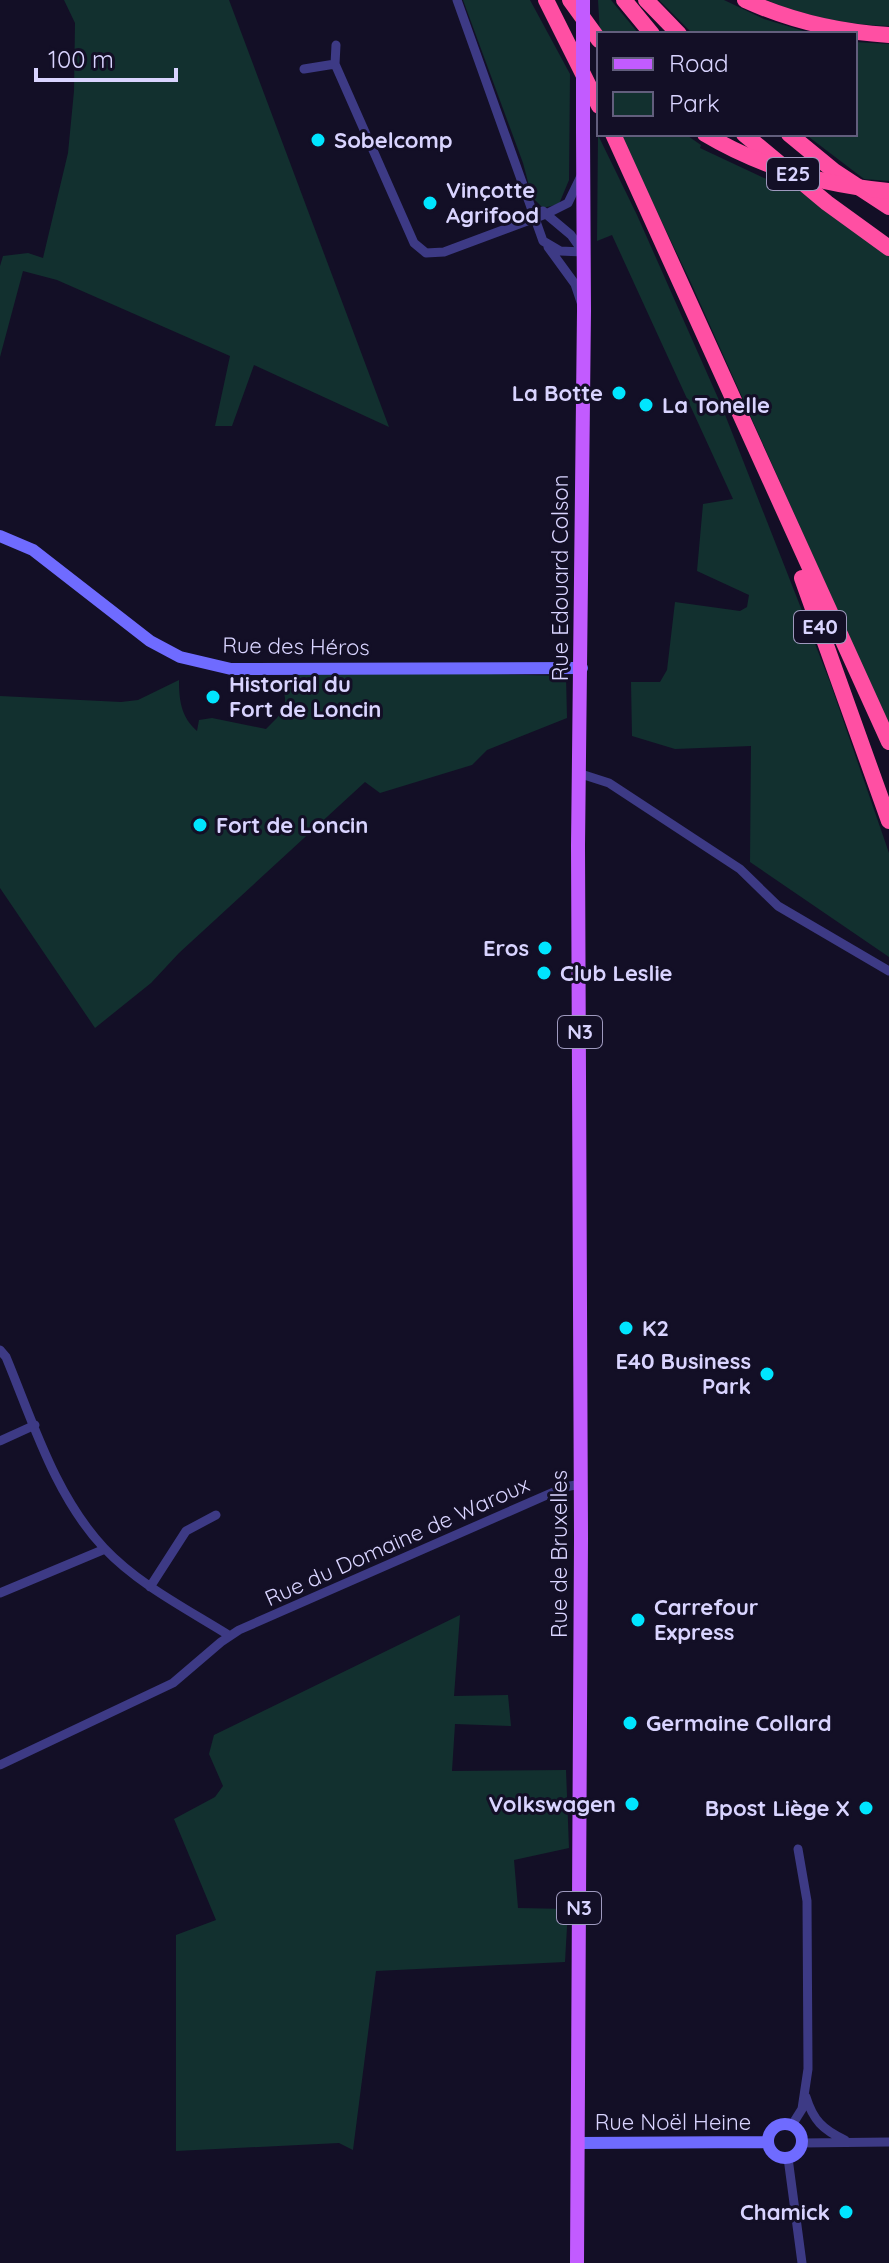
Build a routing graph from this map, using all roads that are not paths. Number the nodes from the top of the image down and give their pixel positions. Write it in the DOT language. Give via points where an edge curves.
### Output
graph roads {
  1 [pos="457,0"];
  2 [pos="546,0"];
  3 [pos="570,0"];
  4 [pos="583,0"];
  5 [pos="624,0"];
  6 [pos="646,0"];
  7 [pos="745,0"];
  8 [pos="650,32"];
  9 [pos="677,32"];
  10 [pos="889,35"];
  11 [pos="597,37"];
  12 [pos="336,45"];
  13 [pos="335,64"];
  14 [pos="304,69"];
  15 [pos="597,102"];
  16 [pos="614,136"];
  17 [pos="709,136"];
  18 [pos="746,136"];
  19 [pos="791,136"];
  20 [pos="582,173"];
  21 [pos="889,191"];
  22 [pos="527,194"];
  23 [pos="889,207"];
  24 [pos="546,214"];
  25 [pos="534,220"];
  26 [pos="543,241"];
  27 [pos="889,248"];
  28 [pos="583,252"];
  29 [pos="584,305"];
  30 [pos="749,434"];
  31 [pos="0,536"];
  32 [pos="582,668"];
  33 [pos="889,742"];
  34 [pos="581,774"];
  35 [pos="889,821"];
  36 [pos="578,846"];
  37 [pos="889,971"];
  38 [pos="0,1350"];
  39 [pos="35,1425"];
  40 [pos="0,1441"];
  41 [pos="581,1484"];
  42 [pos="216,1515"];
  43 [pos="105,1549"];
  44 [pos="150,1587"];
  45 [pos="0,1593"];
  46 [pos="230,1636"];
  47 [pos="0,1765"];
  48 [pos="798,1849"];
  49 [pos="805,2092"];
  50 [pos="792,2125"];
  51 [pos="848,2141"];
  52 [pos="768,2142"];
  53 [pos="889,2142"];
  54 [pos="578,2143"];
  55 [pos="802,2143"];
  56 [pos="788,2158"];
  57 [pos="577,2263"];
  58 [pos="802,2263"];
  1 -- 22 [label="street"];
  2 -- 15 [label="highway"];
  3 -- 11 [label="highway"];
  4 -- 20 [label="main road, Rue Edouard Colson / N3, bridge"];
  5 -- 8 [label="highway"];
  6 -- 9 [label="highway"];
  7 -- 10 [label="highway" via="809,23"];
  12 -- 13 [label="street"];
  13 -- 14 [label="street"];
  13 -- 25 [label="street" via="414,243 426,253 444,252"];
  16 -- 30 [label="highway, E40"];
  17 -- 21 [label="highway, E25, bridge" via="788,173"];
  18 -- 27 [label="highway"];
  19 -- 23 [label="highway"];
  20 -- 24 [label="street" via="568,203"];
  20 -- 28 [label="main road, Rue Edouard Colson / N3"];
  22 -- 24 [label="street"];
  22 -- 25 [label="street"];
  24 -- 25 [label="street"];
  24 -- 28 [label="street"];
  25 -- 26 [label="street"];
  26 -- 28 [label="street" via="560,251"];
  26 -- 29 [label="street"];
  28 -- 29 [label="main road, Rue Edouard Colson / N3"];
  29 -- 32 [label="main road, Rue Edouard Colson / N3"];
  30 -- 33 [label="highway"];
  30 -- 35 [label="highway, E40"];
  31 -- 32 [label="street, Rue des Héros" via="33,550 150,641 180,657 231,669"];
  32 -- 34 [label="main road, Rue Edouard Colson / N3"];
  34 -- 36 [label="main road, Rue Edouard Colson / N3"];
  34 -- 37 [label="street" via="609,783 740,869 778,906"];
  36 -- 41 [label="main road, Rue de Bruxelles / N3"];
  38 -- 39 [label="street"];
  39 -- 40 [label="street"];
  39 -- 43 [label="street" via="70,1504"];
  41 -- 46 [label="street, Rue du Domaine de Waroux"];
  41 -- 54 [label="main road, Rue de Bruxelles / N3"];
  42 -- 44 [label="street" via="186,1531"];
  43 -- 44 [label="street"];
  43 -- 45 [label="street"];
  44 -- 46 [label="street"];
  46 -- 47 [label="street, Rue du Domaine de Waroux" via="173,1683"];
  48 -- 49 [label="street" via="807,1912"];
  49 -- 50 [label="street"];
  49 -- 51 [label="street" via="821,2127"];
  50 -- 52 [label="street" via="774,2128"];
  50 -- 55 [label="street" via="800,2131"];
  51 -- 53 [label="street"];
  51 -- 55 [label="street"];
  52 -- 54 [label="street, Rue Noël Heine"];
  52 -- 56 [label="street" via="773,2153"];
  54 -- 57 [label="main road, Rue de Bruxelles / N3"];
  55 -- 56 [label="street"];
  56 -- 58 [label="street"];
}
